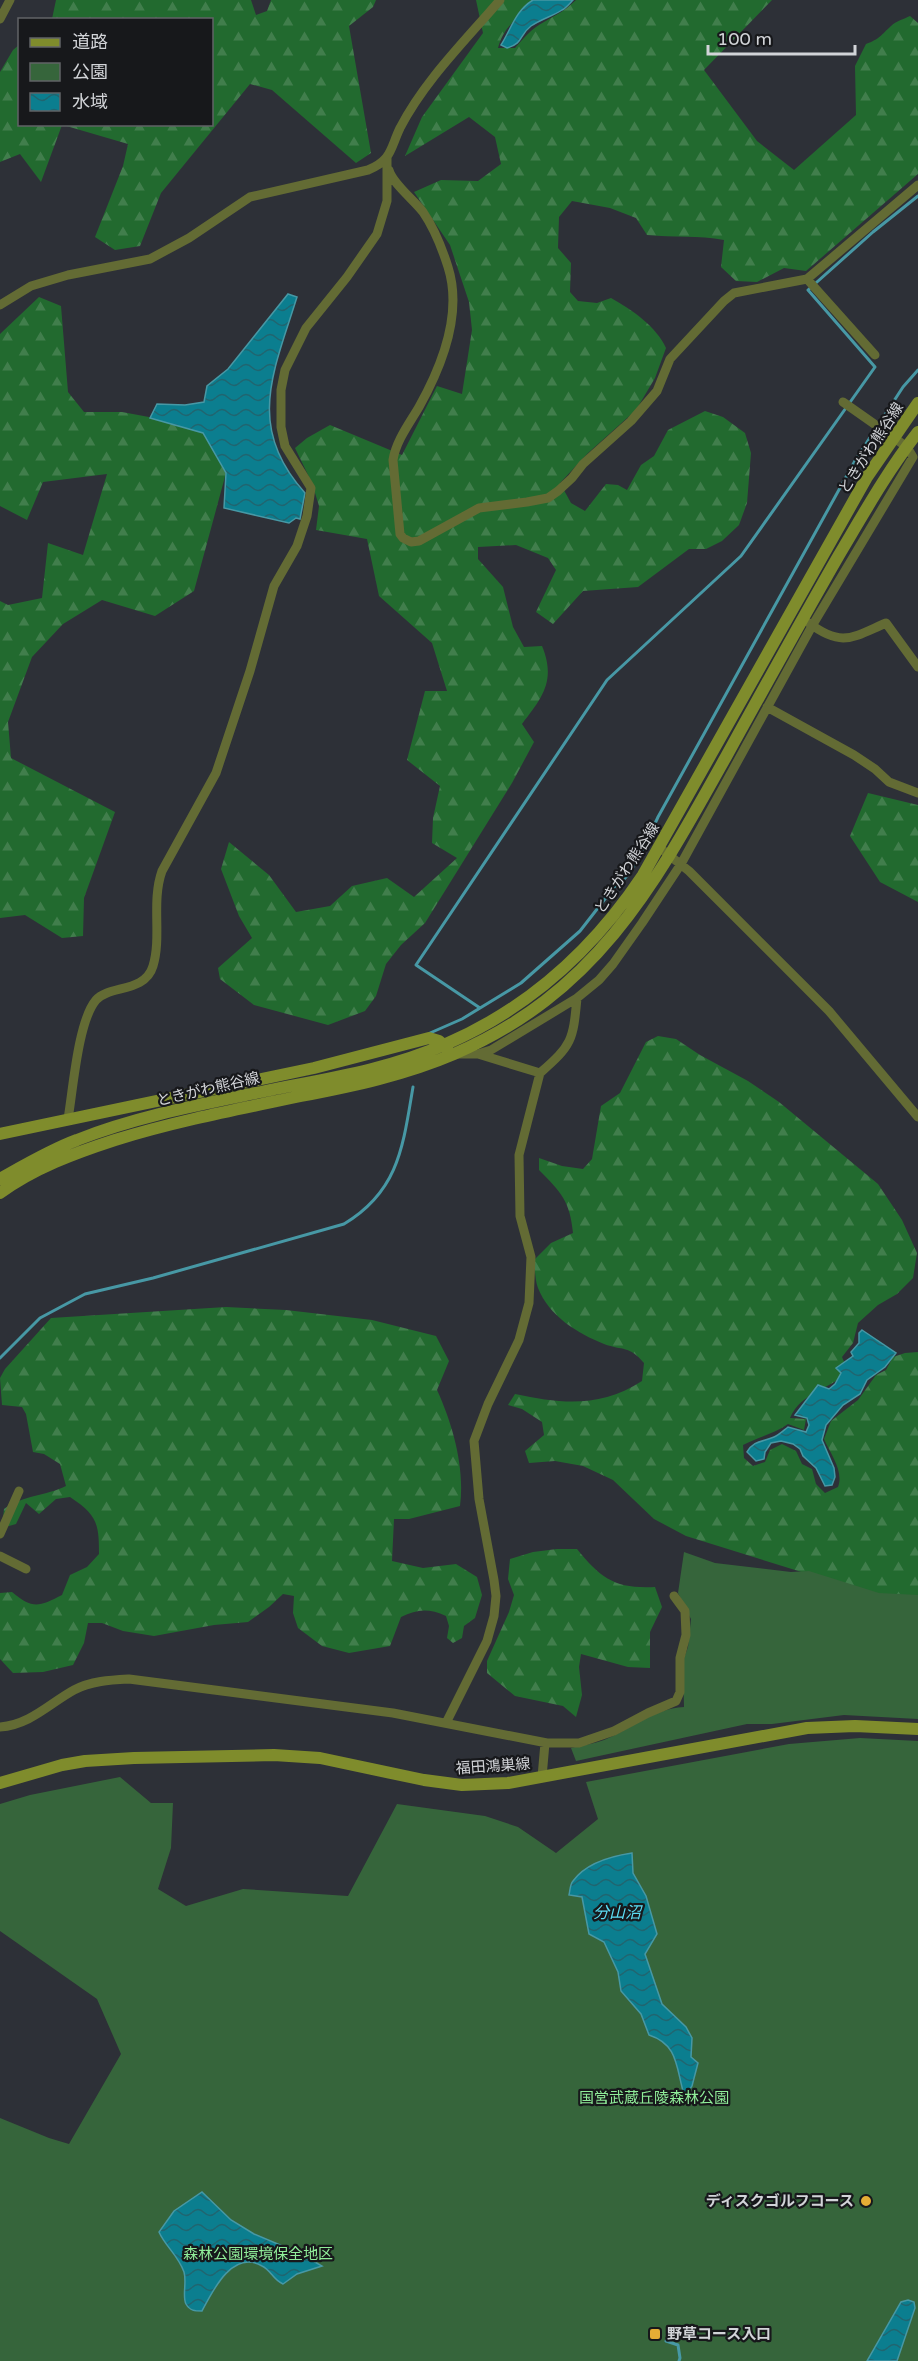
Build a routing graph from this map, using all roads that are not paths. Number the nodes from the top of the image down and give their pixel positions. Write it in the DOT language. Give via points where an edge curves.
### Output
graph roads {
  1 [pos="10,0"];
  2 [pos="500,0"];
  3 [pos="0,19"];
  4 [pos="387,158"];
  5 [pos="918,185"];
  6 [pos="807,279"];
  7 [pos="0,305"];
  8 [pos="875,355"];
  9 [pos="843,402"];
  10 [pos="918,403"];
  11 [pos="918,432"];
  12 [pos="893,437"];
  13 [pos="907,447"];
  14 [pos="807,622"];
  15 [pos="918,667"];
  16 [pos="767,707"];
  17 [pos="918,793"];
  18 [pos="665,852"];
  19 [pos="681,864"];
  20 [pos="577,998"];
  21 [pos="444,1045"];
  22 [pos="454,1054"];
  23 [pos="478,1054"];
  24 [pos="434,1056"];
  25 [pos="540,1073"];
  26 [pos="918,1117"];
  27 [pos="68,1119"];
  28 [pos="0,1134"];
  29 [pos="0,1179"];
  30 [pos="0,1193"];
  31 [pos="19,1491"];
  32 [pos="0,1534"];
  33 [pos="0,1556"];
  34 [pos="26,1569"];
  35 [pos="674,1596"];
  36 [pos="446,1723"];
  37 [pos="0,1727"];
  38 [pos="918,1729"];
  39 [pos="545,1743"];
  40 [pos="543,1777"];
  41 [pos="0,1783"];
  1 -- 3 [label="street"];
  2 -- 4 [label="street" via="422,91"];
  4 -- 6 [label="street" via="391,178 423,213 438,240 453,291 453,311 438,366 393,460 400,534 411,542 429,538 479,508 548,498 631,421 657,391 670,359 724,301 734,293"];
  4 -- 7 [label="street" via="368,170 250,197 150,259 31,285"];
  4 -- 27 [label="street" via="387,201 377,234 306,328 292,352 281,390 285,446 311,488 302,532 274,586 216,773 157,885 153,967 144,980 97,998 91,1008 81,1035"];
  5 -- 6 [label="street"];
  6 -- 8 [label="street"];
  9 -- 12 [label="street"];
  10 -- 12 [label="main road, ときがわ熊谷線"];
  11 -- 13 [label="main road, ときがわ熊谷線"];
  12 -- 13 [label="street"];
  12 -- 18 [label="main road, ときがわ熊谷線" via="867,477"];
  13 -- 14 [label="main road, ときがわ熊谷線" via="881,484"];
  14 -- 15 [label="street" via="834,637 848,639 886,623"];
  14 -- 16 [label="street"];
  14 -- 18 [label="main road, ときがわ熊谷線"];
  16 -- 17 [label="street" via="854,755 889,782"];
  16 -- 19 [label="street"];
  18 -- 19 [label="street"];
  18 -- 21 [label="main road, ときがわ熊谷線" via="604,930 566,968 512,1009"];
  18 -- 22 [label="main road, ときがわ熊谷線" via="627,920 575,976 520,1019"];
  19 -- 20 [label="street" via="613,964"];
  19 -- 26 [label="street" via="829,1011"];
  20 -- 23 [label="street"];
  20 -- 25 [label="street" via="573,1035 564,1051"];
  21 -- 22 [label="main road"];
  21 -- 24 [label="main road, ときがわ熊谷線"];
  21 -- 27 [label="main road" via="429,1038 314,1068"];
  22 -- 23 [label="street"];
  22 -- 24 [label="main road, ときがわ熊谷線"];
  23 -- 25 [label="street"];
  24 -- 29 [label="main road, ときがわ熊谷線" via="131,1122 77,1140"];
  24 -- 30 [label="main road, ときがわ熊谷線" via="421,1067 346,1088 143,1131 79,1151"];
  25 -- 36 [label="street" via="519,1155 520,1216 531,1257 529,1303 519,1340 474,1441 479,1499 494,1580 494,1616 487,1641"];
  27 -- 28 [label="main road"];
  31 -- 32 [label="street"];
  33 -- 34 [label="street"];
  35 -- 39 [label="street" via="685,1611 686,1635 676,1701 579,1743"];
  36 -- 37 [label="street" via="129,1679 87,1684 29,1719"];
  36 -- 39 [label="street"];
  38 -- 40 [label="main road, 福田鴻巣線" via="807,1728"];
  39 -- 40 [label="street"];
  40 -- 41 [label="main road, 福田鴻巣線" via="462,1785 320,1758 274,1755 85,1761"];
}
